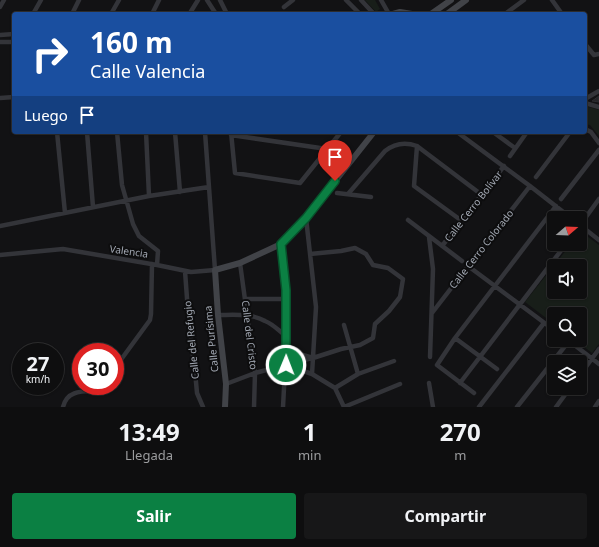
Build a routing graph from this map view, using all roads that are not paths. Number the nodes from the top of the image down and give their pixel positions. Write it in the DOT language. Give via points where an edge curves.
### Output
graph roads {
  1 [pos="4,0"];
  2 [pos="41,0"];
  3 [pos="79,0"];
  4 [pos="119,0"];
  5 [pos="159,0"];
  6 [pos="198,0"];
  7 [pos="207,0"];
  8 [pos="220,0"];
  9 [pos="293,0"];
  10 [pos="346,0"];
  11 [pos="361,0"];
  12 [pos="381,0"];
  13 [pos="451,0"];
  14 [pos="466,0"];
  15 [pos="524,0"];
  16 [pos="552,0"];
  17 [pos="284,7"];
  18 [pos="0,8"];
  19 [pos="35,12"];
  20 [pos="73,12"];
  21 [pos="112,12"];
  22 [pos="153,12"];
  23 [pos="191,12"];
  24 [pos="215,12"];
  25 [pos="226,12"];
  26 [pos="358,12"];
  27 [pos="372,12"];
  28 [pos="388,12"];
  29 [pos="434,12"];
  30 [pos="450,12"];
  31 [pos="508,12"];
  32 [pos="560,12"];
  33 [pos="12,34"];
  34 [pos="0,35"];
  35 [pos="0,42"];
  36 [pos="12,42"];
  37 [pos="587,46"];
  38 [pos="596,54"];
  39 [pos="599,91"];
  40 [pos="12,97"];
  41 [pos="0,98"];
  42 [pos="587,99"];
  43 [pos="587,104"];
  44 [pos="599,107"];
  45 [pos="587,130"];
  46 [pos="57,134"];
  47 [pos="87,134"];
  48 [pos="117,134"];
  49 [pos="146,134"];
  50 [pos="176,134"];
  51 [pos="205,134"];
  52 [pos="231,134"];
  53 [pos="339,134"];
  54 [pos="372,134"];
  55 [pos="460,134"];
  56 [pos="496,134"];
  57 [pos="526,134"];
  58 [pos="568,134"];
  59 [pos="599,143"];
  60 [pos="417,146"];
  61 [pos="515,148"];
  62 [pos="328,149"];
  63 [pos="599,150"];
  64 [pos="510,156"];
  65 [pos="504,166"];
  66 [pos="536,177"];
  67 [pos="530,186"];
  68 [pos="209,187"];
  69 [pos="180,192"];
  70 [pos="337,192"];
  71 [pos="348,194"];
  72 [pos="482,195"];
  73 [pos="149,196"];
  74 [pos="371,197"];
  75 [pos="561,199"];
  76 [pos="599,199"];
  77 [pos="126,201"];
  78 [pos="556,206"];
  79 [pos="93,207"];
  80 [pos="562,211"];
  81 [pos="65,213"];
  82 [pos="587,215"];
  83 [pos="306,218"];
  84 [pos="408,220"];
  85 [pos="462,221"];
  86 [pos="0,226"];
  87 [pos="587,231"];
  88 [pos="429,237"];
  89 [pos="599,240"];
  90 [pos="281,244"];
  91 [pos="442,246"];
  92 [pos="561,251"];
  93 [pos="310,254"];
  94 [pos="0,255"];
  95 [pos="462,261"];
  96 [pos="240,263"];
  97 [pos="155,264"];
  98 [pos="468,266"];
  99 [pos="215,270"];
  100 [pos="185,271"];
  101 [pos="494,287"];
  102 [pos="245,299"];
  103 [pos="286,299"];
  104 [pos="519,305"];
  105 [pos="432,313"];
  106 [pos="218,315"];
  107 [pos="247,315"];
  108 [pos="544,323"];
  109 [pos="344,324"];
  110 [pos="547,325"];
  111 [pos="286,336"];
  112 [pos="455,338"];
  113 [pos="350,346"];
  114 [pos="563,347"];
  115 [pos="577,347"];
  116 [pos="599,349"];
  117 [pos="286,350"];
  118 [pos="124,356"];
  119 [pos="430,357"];
  120 [pos="480,357"];
  121 [pos="313,358"];
  122 [pos="592,358"];
  123 [pos="394,361"];
  124 [pos="599,364"];
  125 [pos="286,365"];
  126 [pos="587,365"];
  127 [pos="497,369"];
  128 [pos="255,373"];
  129 [pos="312,374"];
  130 [pos="358,374"];
  131 [pos="429,383"];
  132 [pos="460,383"];
  133 [pos="226,384"];
  134 [pos="400,384"];
  135 [pos="335,388"];
  136 [pos="474,394"];
  137 [pos="72,395"];
  138 [pos="565,395"];
  139 [pos="599,401"];
  140 [pos="63,407"];
  141 [pos="202,407"];
  142 [pos="225,407"];
  143 [pos="254,407"];
  144 [pos="283,407"];
  145 [pos="344,407"];
  146 [pos="433,407"];
  147 [pos="479,407"];
  148 [pos="518,407"];
  149 [pos="556,407"];
  150 [pos="595,407"];
  1 -- 18 [label="street"];
  2 -- 19 [label="street"];
  3 -- 20 [label="street"];
  4 -- 21 [label="street"];
  5 -- 22 [label="street"];
  6 -- 23 [label="street"];
  7 -- 24 [label="street"];
  8 -- 25 [label="street"];
  9 -- 17 [label="street"];
  10 -- 26 [label="street"];
  11 -- 27 [label="street"];
  12 -- 28 [label="street"];
  13 -- 29 [label="street"];
  14 -- 30 [label="street"];
  15 -- 31 [label="street"];
  16 -- 32 [label="street"];
  33 -- 34 [label="street"];
  35 -- 36 [label="street"];
  37 -- 38 [label="street"];
  39 -- 42 [label="street"];
  40 -- 41 [label="street"];
  43 -- 44 [label="street"];
  45 -- 59 [label="street"];
  46 -- 81 [label="street"];
  47 -- 79 [label="street"];
  48 -- 77 [label="street"];
  49 -- 73 [label="street"];
  50 -- 69 [label="street"];
  51 -- 68 [label="street"];
  52 -- 62 [label="street"];
  52 -- 62 [label="street" via="235,173 300,183"];
  53 -- 62 [label="street"];
  54 -- 83 [label="street"];
  55 -- 65 [label="street"];
  56 -- 61 [label="street"];
  57 -- 61 [label="street"];
  58 -- 66 [label="street"];
  60 -- 71 [label="street" via="391,146 385,150"];
  60 -- 72 [label="street"];
  60 -- 85 [label="street" via="414,186"];
  61 -- 64 [label="street"];
  63 -- 75 [label="street"];
  65 -- 67 [label="street"];
  65 -- 72 [label="street, Calle Cerro Bolívar"];
  67 -- 78 [label="street"];
  67 -- 98 [label="street, Calle Cerro Colorado"];
  68 -- 69 [label="street"];
  68 -- 99 [label="street"];
  69 -- 73 [label="street"];
  70 -- 71 [label="street"];
  71 -- 74 [label="street"];
  72 -- 85 [label="street, Calle Cerro Bolívar"];
  73 -- 77 [label="street"];
  76 -- 82 [label="street"];
  77 -- 79 [label="street"];
  77 -- 97 [label="street" via="139,236 158,251"];
  78 -- 80 [label="street"];
  78 -- 101 [label="street"];
  79 -- 81 [label="street"];
  81 -- 86 [label="street"];
  83 -- 90 [label="street"];
  83 -- 93 [label="street"];
  84 -- 88 [label="street"];
  85 -- 91 [label="street, Calle Cerro Bolívar"];
  87 -- 89 [label="street"];
  88 -- 91 [label="street"];
  88 -- 105 [label="street" via="433,269"];
  90 -- 96 [label="street, Valencia"];
  90 -- 103 [label="street"];
  91 -- 95 [label="street"];
  92 -- 104 [label="street"];
  93 -- 113 [label="street" via="355,248 366,254 373,265 388,268 403,279 400,297 374,324 373,338 360,345"];
  93 -- 121 [label="street" via="316,307"];
  94 -- 97 [label="street, Valencia" via="63,250"];
  96 -- 99 [label="street, Valencia"];
  96 -- 102 [label="street, Calle del Cristo"];
  97 -- 100 [label="street, Valencia"];
  97 -- 118 [label="street" via="150,320"];
  98 -- 101 [label="street"];
  98 -- 105 [label="street, Calle Cerro Colorado"];
  99 -- 100 [label="street, Valencia"];
  99 -- 106 [label="street, Calle Purísima"];
  100 -- 141 [label="street, Calle del Refugio" via="196,388"];
  101 -- 104 [label="street"];
  101 -- 112 [label="street"];
  102 -- 103 [label="street"];
  102 -- 107 [label="street, Calle del Cristo"];
  103 -- 111 [label="street"];
  104 -- 108 [label="street"];
  104 -- 120 [label="street"];
  105 -- 119 [label="street"];
  106 -- 107 [label="street"];
  106 -- 133 [label="street, Calle Purísima"];
  107 -- 111 [label="street" via="266,321"];
  107 -- 128 [label="street, Calle del Cristo"];
  108 -- 110 [label="street"];
  108 -- 147 [label="street"];
  109 -- 113 [label="street"];
  111 -- 117 [label="street"];
  112 -- 120 [label="street"];
  112 -- 132 [label="street" via="437,365"];
  113 -- 121 [label="street"];
  113 -- 130 [label="street"];
  114 -- 148 [label="street"];
  115 -- 122 [label="street"];
  116 -- 122 [label="street"];
  117 -- 121 [label="street"];
  117 -- 125 [label="street"];
  120 -- 127 [label="street"];
  120 -- 132 [label="street"];
  121 -- 125 [label="street"];
  121 -- 129 [label="street"];
  122 -- 124 [label="street"];
  122 -- 126 [label="street"];
  123 -- 130 [label="street"];
  125 -- 128 [label="street"];
  125 -- 129 [label="street"];
  125 -- 144 [label="street"];
  128 -- 133 [label="street"];
  128 -- 143 [label="street, Calle del Cristo"];
  129 -- 135 [label="street"];
  130 -- 135 [label="street"];
  131 -- 146 [label="street"];
  132 -- 136 [label="street"];
  133 -- 142 [label="street, Calle Purísima"];
  134 -- 145 [label="street"];
  135 -- 145 [label="street"];
  137 -- 140 [label="street" via="64,401"];
  138 -- 149 [label="street"];
  139 -- 150 [label="street"];
}
